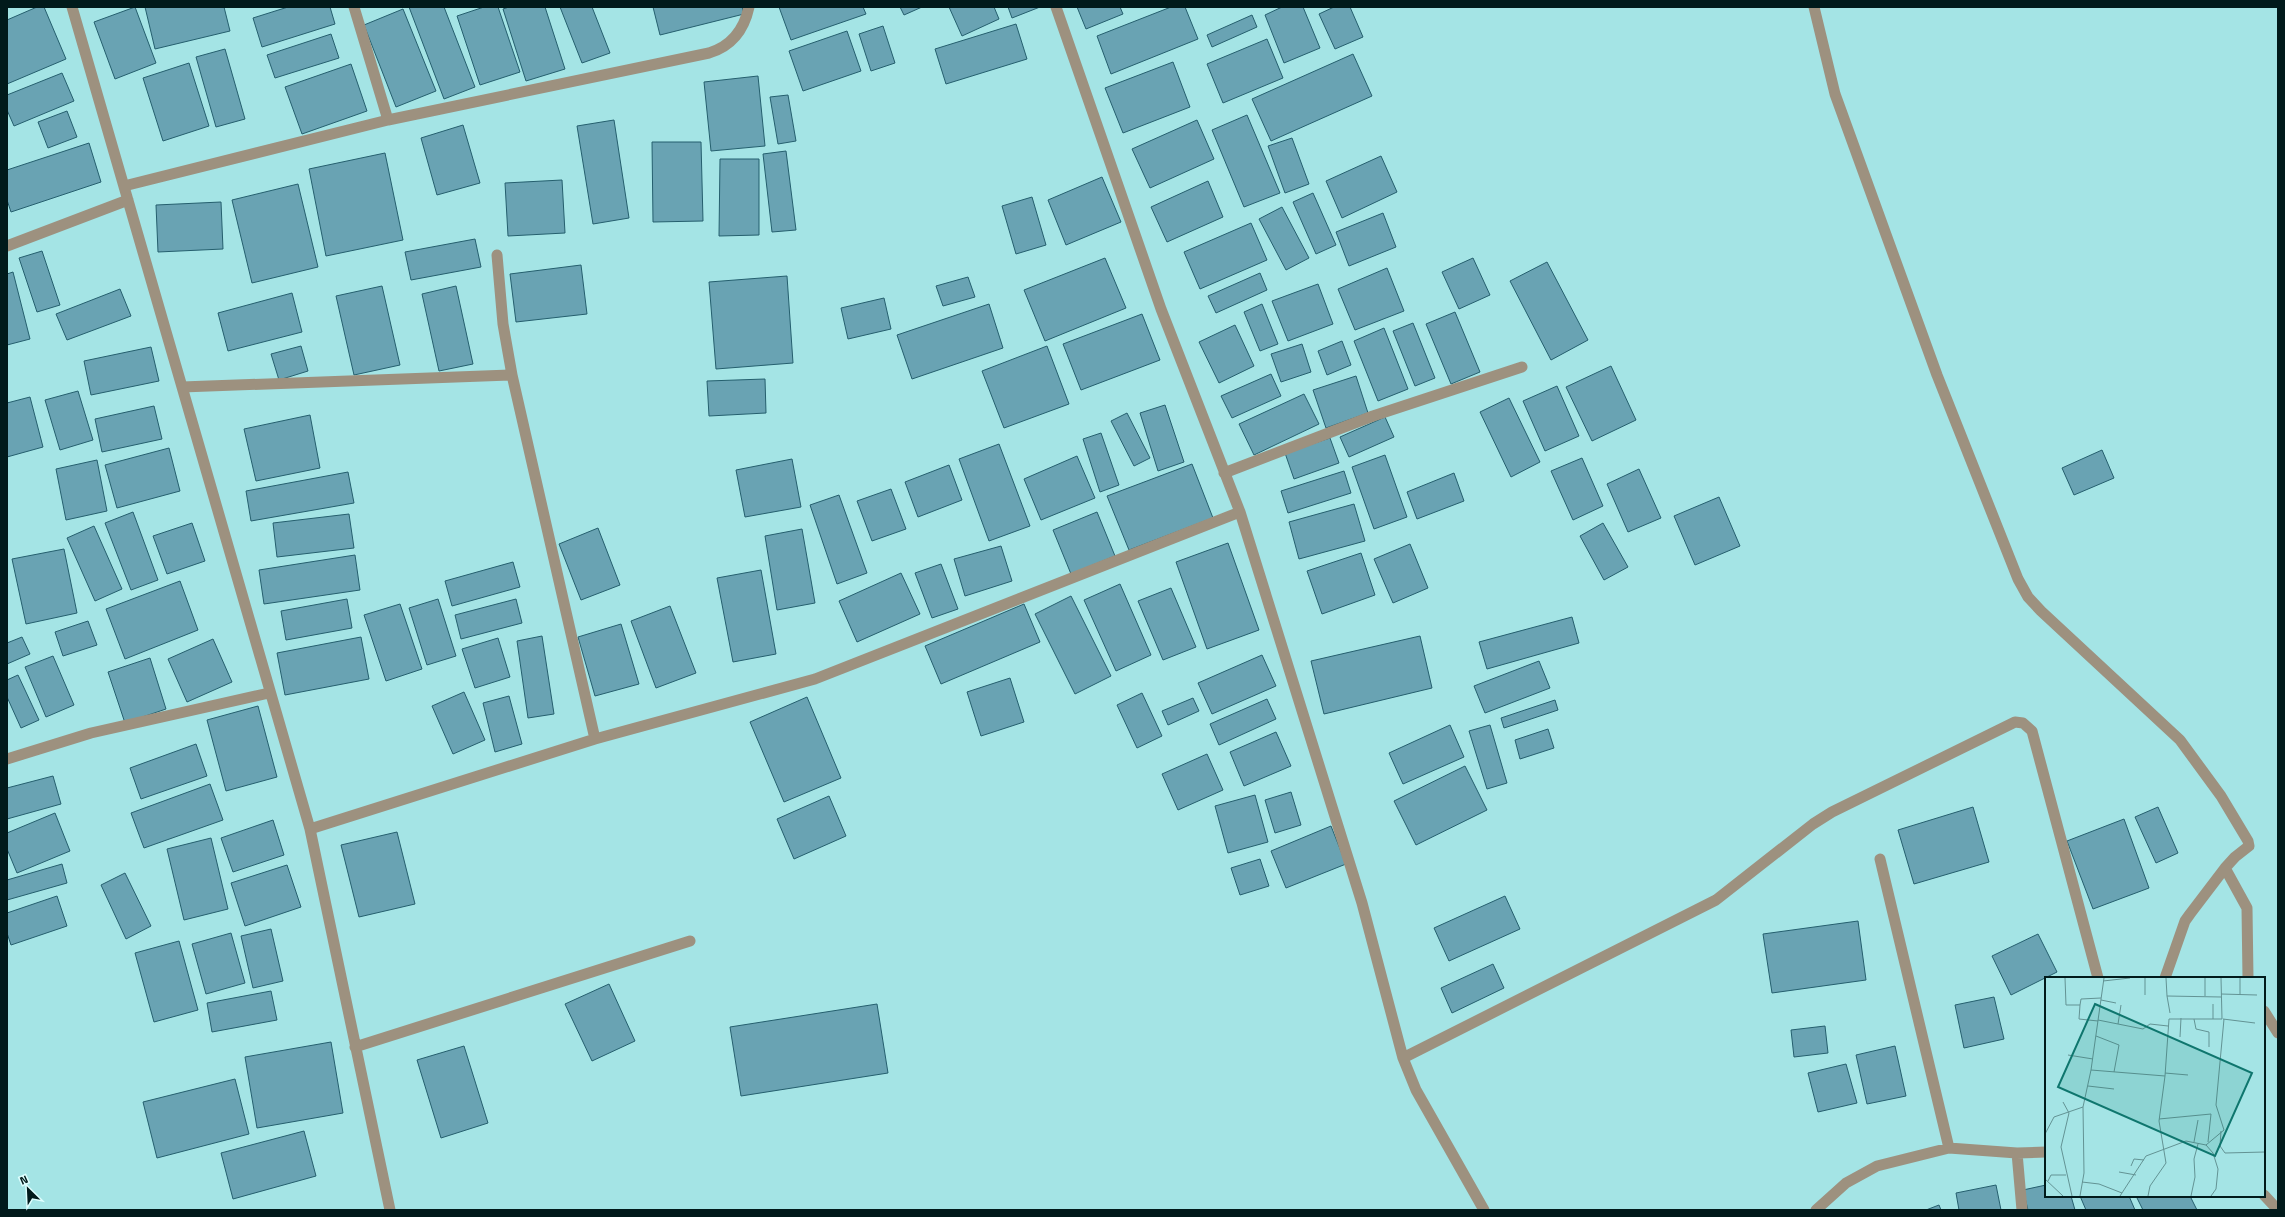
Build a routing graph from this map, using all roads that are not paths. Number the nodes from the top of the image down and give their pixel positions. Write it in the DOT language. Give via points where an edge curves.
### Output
graph roads {
  1 [pos="72,7"];
  2 [pos="354,7"];
  3 [pos="749,7"];
  4 [pos="1056,7"];
  5 [pos="1814,7"];
  6 [pos="388,120"];
  7 [pos="124,186"];
  8 [pos="128,200"];
  9 [pos="7,246"];
  10 [pos="497,255"];
  11 [pos="1522,367"];
  12 [pos="512,375"];
  13 [pos="182,387"];
  14 [pos="1224,472"];
  15 [pos="1240,512"];
  16 [pos="269,692"];
  17 [pos="595,739"];
  18 [pos="7,759"];
  19 [pos="310,829"];
  20 [pos="1880,859"];
  21 [pos="2225,868"];
  22 [pos="690,941"];
  23 [pos="2098,977"];
  24 [pos="2165,977"];
  25 [pos="2248,977"];
  26 [pos="2265,1013"];
  27 [pos="2278,1033"];
  28 [pos="355,1047"];
  29 [pos="1403,1058"];
  30 [pos="1949,1148"];
  31 [pos="2045,1152"];
  32 [pos="2017,1153"];
  33 [pos="2265,1196"];
  34 [pos="390,1210"];
  35 [pos="1484,1210"];
  36 [pos="1816,1210"];
  37 [pos="2022,1210"];
  38 [pos="2278,1210"];
  1 -- 7 [label="street"];
  2 -- 6 [label="street"];
  3 -- 6 [label="street" via="746,20 735,38 720,49 709,53"];
  4 -- 14 [label="street" via="1161,309"];
  5 -- 21 [label="street" via="1835,94 1938,375 2018,579 2028,597 2041,611 2180,740 2221,796 2249,846"];
  6 -- 7 [label="street"];
  7 -- 8 [label="street"];
  8 -- 9 [label="street"];
  8 -- 13 [label="street"];
  10 -- 12 [label="street" via="503,324"];
  11 -- 14 [label="street" via="1373,416"];
  12 -- 13 [label="street"];
  12 -- 17 [label="street"];
  13 -- 16 [label="street"];
  14 -- 15 [label="street"];
  15 -- 17 [label="street" via="815,679"];
  15 -- 29 [label="street" via="1362,903"];
  16 -- 18 [label="street" via="91,733"];
  16 -- 19 [label="street"];
  17 -- 19 [label="street"];
  19 -- 28 [label="street"];
  20 -- 30 [label="street"];
  21 -- 24 [label="street" via="2185,922"];
  21 -- 25 [label="street" via="2247,908"];
  22 -- 28 [label="street"];
  23 -- 29 [label="street" via="2032,731 2023,723 2015,722 1832,812 1716,900"];
  26 -- 27 [label="street"];
  28 -- 34 [label="street"];
  29 -- 35 [label="street" via="1420,1097"];
  30 -- 32 [label="street"];
  30 -- 36 [label="street" via="1877,1166 1846,1184"];
  31 -- 32 [label="street"];
  32 -- 37 [label="street"];
  33 -- 38 [label="street"];
}
